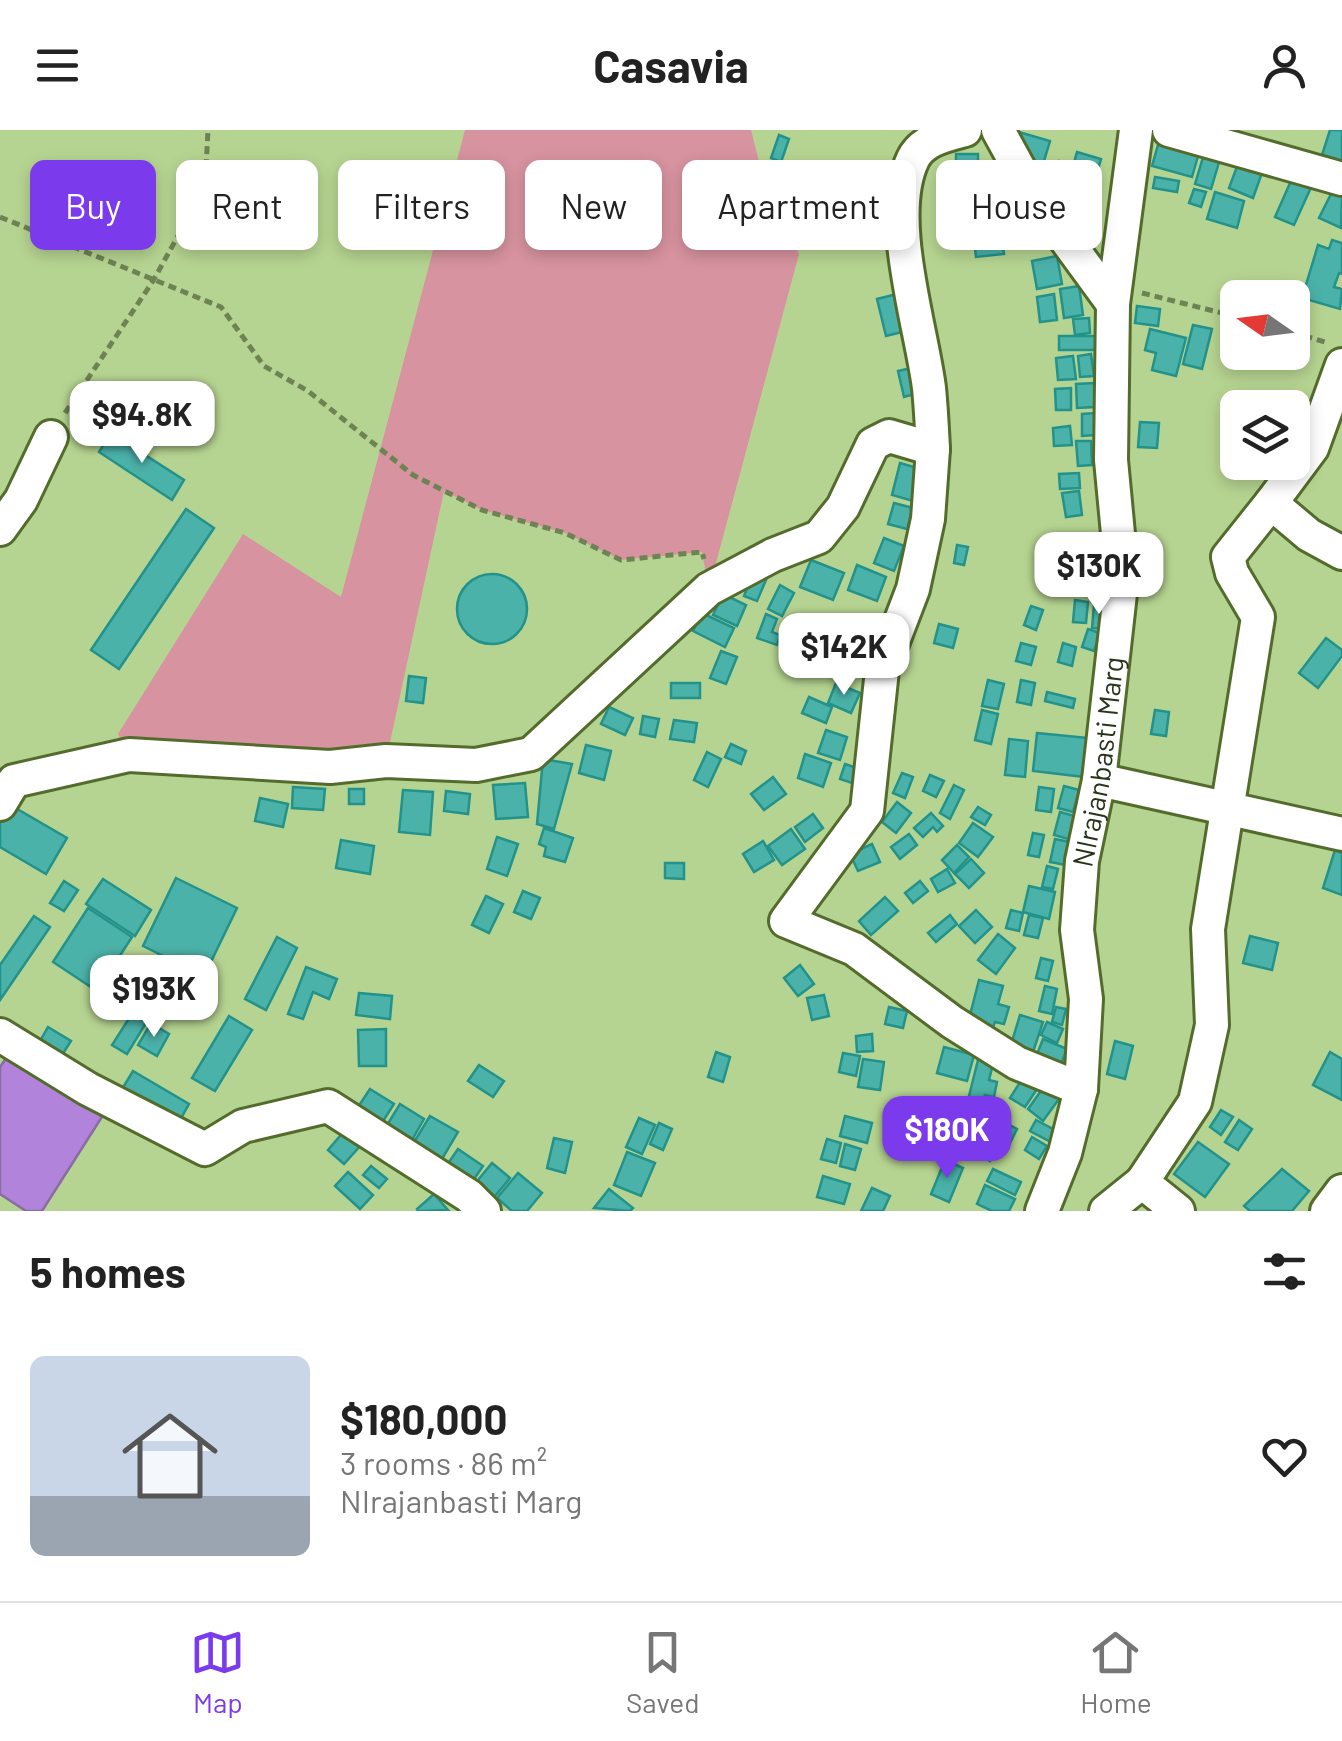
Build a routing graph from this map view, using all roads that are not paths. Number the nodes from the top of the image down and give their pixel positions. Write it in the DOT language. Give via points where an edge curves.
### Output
graph roads {
  1 [pos="965,130"];
  2 [pos="998,130"];
  3 [pos="1136,130"];
  4 [pos="1169,130"];
  5 [pos="1342,179"];
  6 [pos="1114,295"];
  7 [pos="1342,365"];
  8 [pos="51,437"];
  9 [pos="933,449"];
  10 [pos="1327,449"];
  11 [pos="1271,502"];
  12 [pos="0,530"];
  13 [pos="1342,553"];
  14 [pos="1099,780"];
  15 [pos="0,804"];
  16 [pos="1228,812"];
  17 [pos="1342,834"];
  18 [pos="0,1035"];
  19 [pos="1080,1089"];
  20 [pos="1142,1182"];
  21 [pos="1342,1190"];
  22 [pos="484,1211"];
  23 [pos="1042,1211"];
  24 [pos="1106,1211"];
  25 [pos="1178,1211"];
  26 [pos="1327,1211"];
  1 -- 9 [label="street" via="936,137 914,155 904,189"];
  2 -- 6 [label="street" via="1034,196"];
  3 -- 6 [label="street, NIrajanbasti Marg"];
  4 -- 5 [label="street"];
  6 -- 14 [label="street, NIrajanbasti Marg" via="1111,460 1122,576"];
  7 -- 10 [label="street"];
  8 -- 12 [label="street"];
  9 -- 15 [label="street" via="889,436 872,444 844,506 820,537 709,589 531,754 476,765 330,766 129,755 14,782"];
  9 -- 19 [label="street" via="928,520 913,589 882,670 867,810 786,920 854,948 1018,1064"];
  10 -- 11 [label="street"];
  11 -- 13 [label="street"];
  11 -- 16 [label="street" via="1228,556 1258,617"];
  14 -- 16 [label="street"];
  14 -- 19 [label="street, NIrajanbasti Marg" via="1082,861 1077,930 1086,999"];
  16 -- 17 [label="street"];
  16 -- 20 [label="street" via="1208,929 1212,1025 1195,1102"];
  18 -- 22 [label="street" via="205,1149 244,1126 328,1106"];
  19 -- 23 [label="street, NIrajanbasti Marg"];
  20 -- 24 [label="street"];
  20 -- 25 [label="street"];
  21 -- 26 [label="street"];
}
